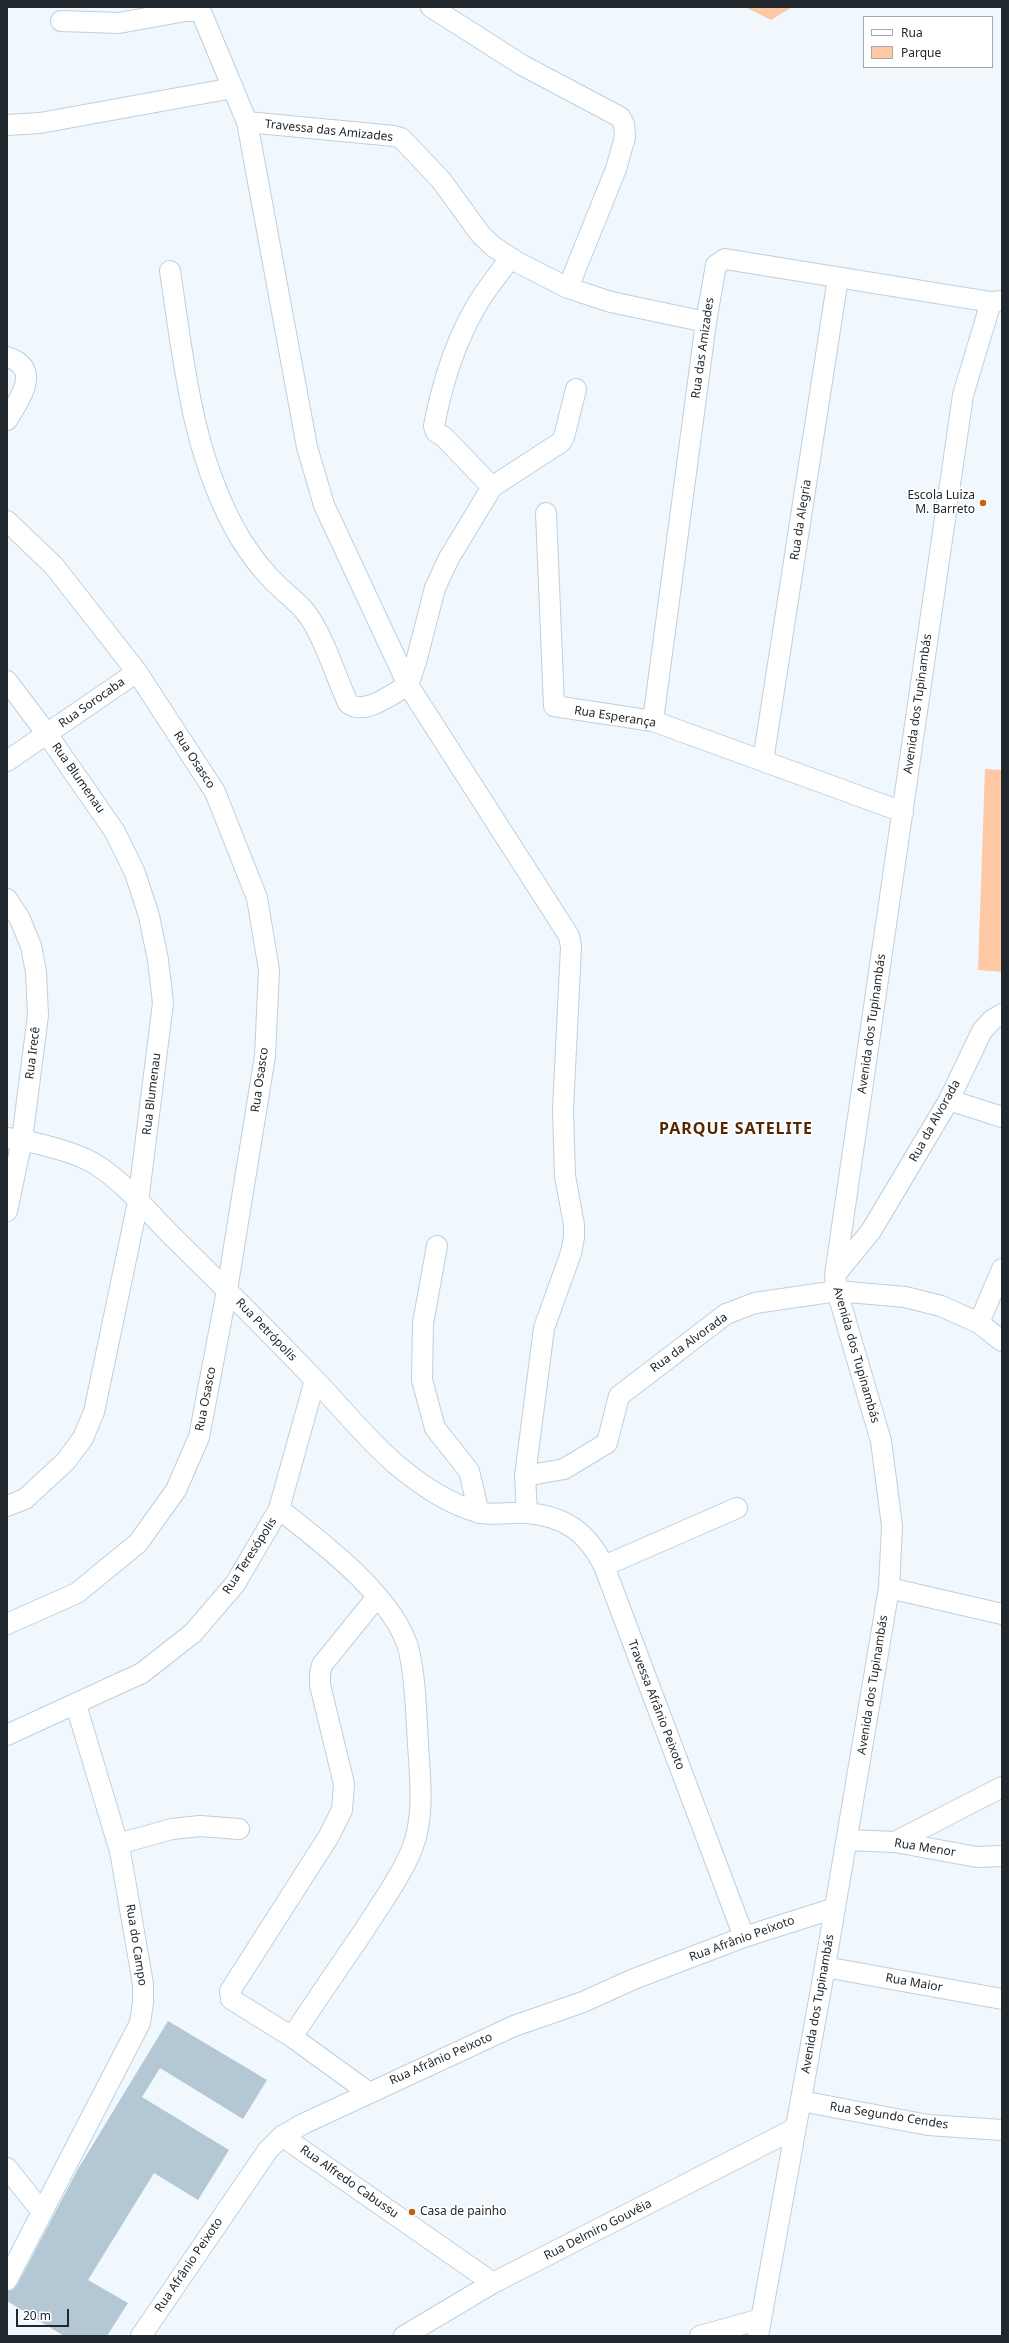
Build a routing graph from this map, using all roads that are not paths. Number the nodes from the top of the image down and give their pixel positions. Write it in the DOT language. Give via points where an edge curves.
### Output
graph roads {
  1 [pos="431,7"];
  2 [pos="200,9"];
  3 [pos="61,21"];
  4 [pos="233,88"];
  5 [pos="247,122"];
  6 [pos="7,125"];
  7 [pos="510,258"];
  8 [pos="170,271"];
  9 [pos="838,278"];
  10 [pos="568,288"];
  11 [pos="997,301"];
  12 [pos="706,322"];
  13 [pos="7,357"];
  14 [pos="576,389"];
  15 [pos="7,420"];
  16 [pos="492,487"];
  17 [pos="546,513"];
  18 [pos="7,521"];
  19 [pos="137,672"];
  20 [pos="7,681"];
  21 [pos="408,685"];
  22 [pos="653,721"];
  23 [pos="47,734"];
  24 [pos="7,761"];
  25 [pos="763,761"];
  26 [pos="903,812"];
  27 [pos="7,899"];
  28 [pos="1002,1014"];
  29 [pos="949,1100"];
  30 [pos="1002,1117"];
  31 [pos="15,1139"];
  32 [pos="138,1202"];
  33 [pos="7,1211"];
  34 [pos="871,1231"];
  35 [pos="840,1239"];
  36 [pos="436,1246"];
  37 [pos="1002,1269"];
  38 [pos="836,1283"];
  39 [pos="227,1290"];
  40 [pos="979,1323"];
  41 [pos="1002,1341"];
  42 [pos="315,1380"];
  43 [pos="525,1476"];
  44 [pos="7,1506"];
  45 [pos="737,1508"];
  46 [pos="279,1509"];
  47 [pos="479,1513"];
  48 [pos="527,1513"];
  49 [pos="604,1566"];
  50 [pos="889,1588"];
  51 [pos="377,1597"];
  52 [pos="1002,1614"];
  53 [pos="7,1624"];
  54 [pos="76,1705"];
  55 [pos="7,1735"];
  56 [pos="1002,1787"];
  57 [pos="239,1829"];
  58 [pos="847,1840"];
  59 [pos="895,1842"];
  60 [pos="118,1844"];
  61 [pos="1002,1856"];
  62 [pos="835,1908"];
  63 [pos="744,1937"];
  64 [pos="825,1967"];
  65 [pos="1002,1999"];
  66 [pos="292,2037"];
  67 [pos="368,2092"];
  68 [pos="800,2101"];
  69 [pos="794,2129"];
  70 [pos="1002,2130"];
  71 [pos="282,2136"];
  72 [pos="7,2168"];
  73 [pos="42,2212"];
  74 [pos="7,2280"];
  75 [pos="493,2283"];
  76 [pos="759,2328"];
  77 [pos="141,2336"];
  78 [pos="404,2336"];
  79 [pos="700,2336"];
  1 -- 10 [label="street" via="522,65 620,117 624,124 625,137 616,169"];
  2 -- 3 [label="street" via="119,23"];
  2 -- 4 [label="street"];
  4 -- 5 [label="street"];
  4 -- 6 [label="street" via="40,123"];
  5 -- 7 [label="street, Travessa das Amizades" via="401,138 441,180 480,234"];
  5 -- 21 [label="street" via="307,447 324,505"];
  7 -- 10 [label="street, Travessa das Amizades"];
  7 -- 16 [label="street" via="475,307 453,354 442,386 434,426 436,432 444,437"];
  8 -- 21 [label="street" via="188,390 201,448 218,495 241,538 265,572 304,611 316,630 351,706 366,708"];
  9 -- 11 [label="street, Rua das Amizades"];
  9 -- 12 [label="street, Rua das Amizades" via="725,259 716,265"];
  9 -- 25 [label="street, Rua da Alegria"];
  10 -- 12 [label="street, Travessa das Amizades" via="611,302"];
  11 -- 26 [label="street, Avenida dos Tupinambás" via="963,395"];
  12 -- 22 [label="street, Rua das Amizades"];
  13 -- 15 [label="street" via="22,367 26,376 26,387"];
  14 -- 16 [label="street" via="561,442"];
  16 -- 21 [label="street" via="434,588"];
  17 -- 22 [label="street, Rua Esperança" via="554,706"];
  18 -- 19 [label="street, Rua Osasco" via="54,566"];
  19 -- 23 [label="street, Rua Sorocaba"];
  19 -- 39 [label="street, Rua Osasco" via="215,792 257,898 269,970 265,1056"];
  20 -- 23 [label="street, Rua Blumenau"];
  21 -- 43 [label="street" via="562,923 572,947 563,1110 564,1176 574,1237 572,1253 544,1328"];
  22 -- 25 [label="street, Rua Esperança"];
  23 -- 24 [label="street, Rua Sorocaba"];
  23 -- 32 [label="street, Rua Blumenau" via="114,832 135,873 149,916 163,1003"];
  25 -- 26 [label="street, Rua Esperança"];
  26 -- 35 [label="street, Avenida dos Tupinambás"];
  27 -- 31 [label="street, Rua Irecê" via="20,919 31,946 36,972 38,1015"];
  28 -- 29 [label="street, Rua da Alvorada" via="982,1031"];
  29 -- 30 [label="street"];
  29 -- 34 [label="street, Rua da Alvorada"];
  31 -- 32 [label="street, Rua Petrópolis" via="81,1157 98,1165"];
  31 -- 33 [label="street, Rua Irecê"];
  32 -- 39 [label="street, Rua Petrópolis"];
  32 -- 44 [label="street, Rua Blumenau" via="94,1412 83,1438 48,1480 25,1500"];
  34 -- 35 [label="street"];
  34 -- 38 [label="street, Rua da Alvorada"];
  35 -- 38 [label="street, Avenida dos Tupinambás"];
  36 -- 47 [label="street" via="423,1323 422,1380 435,1428 469,1471"];
  37 -- 40 [label="street"];
  38 -- 40 [label="street" via="941,1306"];
  38 -- 43 [label="street, Rua da Alvorada" via="755,1303 726,1314 619,1396 607,1443 564,1469"];
  38 -- 50 [label="street, Avenida dos Tupinambás" via="881,1441 892,1526"];
  39 -- 42 [label="street, Rua Petrópolis"];
  39 -- 53 [label="street, Rua Osasco" via="198,1437 176,1490 138,1542 77,1593"];
  40 -- 41 [label="street"];
  42 -- 46 [label="street, Rua Teresópolis"];
  42 -- 47 [label="street, Rua Petrópolis" via="388,1457 421,1485 453,1504"];
  43 -- 48 [label="street"];
  45 -- 49 [label="street"];
  46 -- 51 [label="street" via="340,1557"];
  46 -- 54 [label="street, Rua Teresópolis" via="235,1584 193,1633 142,1673"];
  47 -- 48 [label="street, Rua Petrópolis"];
  48 -- 49 [label="street, Travessa Afrânio Peixoto" via="553,1518 572,1527 586,1537"];
  49 -- 63 [label="street, Travessa Afrânio Peixoto"];
  50 -- 52 [label="street"];
  50 -- 58 [label="street, Avenida dos Tupinambás"];
  51 -- 66 [label="street" via="401,1629 409,1651 421,1810 412,1848 390,1891"];
  51 -- 66 [label="street" via="322,1665 320,1674 320,1685 344,1784 342,1810 329,1836 230,1991 231,1999"];
  54 -- 55 [label="street, Rua Teresópolis"];
  54 -- 60 [label="street, Rua do Campo"];
  56 -- 59 [label="street"];
  57 -- 60 [label="street" via="200,1826 172,1829"];
  58 -- 59 [label="street, Rua Menor"];
  58 -- 62 [label="street, Avenida dos Tupinambás"];
  59 -- 61 [label="street, Rua Menor" via="977,1857"];
  60 -- 73 [label="street, Rua do Campo" via="144,1984 140,2023"];
  62 -- 63 [label="street, Rua Afrânio Peixoto"];
  62 -- 64 [label="street, Avenida dos Tupinambás"];
  63 -- 67 [label="street, Rua Afrânio Peixoto" via="634,1979 583,2002 514,2026"];
  64 -- 65 [label="street, Rua Maior"];
  64 -- 68 [label="street, Avenida dos Tupinambás"];
  66 -- 67 [label="street"];
  67 -- 71 [label="street, Rua Afrânio Peixoto"];
  68 -- 69 [label="street, Avenida dos Tupinambás"];
  68 -- 70 [label="street, Rua Segundo Cendes" via="928,2125"];
  69 -- 75 [label="street, Rua Delmiro Gouvêia"];
  69 -- 76 [label="street, Avenida dos Tupinambás"];
  71 -- 75 [label="street, Rua Alfredo Cabussu"];
  71 -- 77 [label="street, Rua Afrânio Peixoto" via="268,2150"];
  72 -- 73 [label="street"];
  73 -- 74 [label="street, Rua do Campo"];
  75 -- 78 [label="street, Rua Delmiro Gouvêia"];
  76 -- 79 [label="street"];
}
